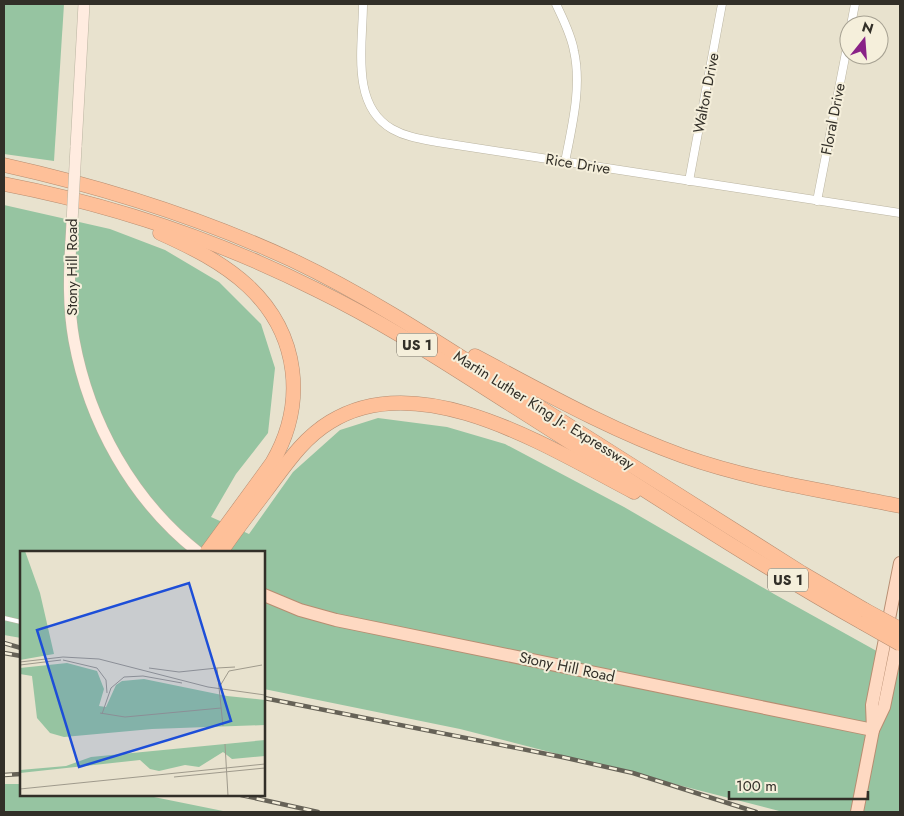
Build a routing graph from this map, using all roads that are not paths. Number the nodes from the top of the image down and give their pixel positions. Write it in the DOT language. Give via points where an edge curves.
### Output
graph roads {
  1 [pos="84,4"];
  2 [pos="363,4"];
  3 [pos="556,4"];
  4 [pos="722,4"];
  5 [pos="844,65"];
  6 [pos="566,162"];
  7 [pos="4,165"];
  8 [pos="689,181"];
  9 [pos="4,184"];
  10 [pos="817,201"];
  11 [pos="95,205"];
  12 [pos="900,213"];
  13 [pos="384,310"];
  14 [pos="900,506"];
  15 [pos="715,534"];
  16 [pos="197,551"];
  17 [pos="208,551"];
  18 [pos="222,551"];
  19 [pos="900,563"];
  20 [pos="265,594"];
  21 [pos="864,616"];
  22 [pos="4,618"];
  23 [pos="20,622"];
  24 [pos="900,627"];
  25 [pos="900,644"];
  26 [pos="873,730"];
  27 [pos="858,812"];
  1 -- 16 [label="street, Stony Hill Road, bridge" via="69,281 74,338 96,416 115,454 161,518"];
  2 -- 6 [label="street, Rice Drive" via="363,84 372,110 385,124 414,138"];
  3 -- 6 [label="street" via="569,32 576,63 576,93"];
  4 -- 8 [label="street, Walton Drive"];
  5 -- 10 [label="street, Floral Drive"];
  6 -- 8 [label="street, Rice Drive"];
  7 -- 13 [label="highway, Martin Luther King Jr. Expressway / US 1" via="99,188 197,220 293,261"];
  8 -- 10 [label="street, Rice Drive"];
  9 -- 11 [label="highway, Martin Luther King Jr. Expressway / US 1"];
  10 -- 12 [label="street, Rice Drive"];
  11 -- 15 [label="highway, Martin Luther King Jr. Expressway / US 1" via="225,248 347,305 407,339"];
  11 -- 17 [label="highway" via="180,242 224,268 267,307 286,343 294,388 286,438 272,463"];
  13 -- 14 [label="highway" via="592,417 675,453 741,474"];
  13 -- 21 [label="highway, Martin Luther King Jr. Expressway / US 1" via="802,573"];
  15 -- 18 [label="highway" via="501,425 436,406 394,403 366,407 342,416 310,437"];
  15 -- 21 [label="highway, Martin Luther King Jr. Expressway / US 1" via="795,584"];
  19 -- 26 [label="main road" via="872,705"];
  20 -- 26 [label="main road, Stony Hill Road" via="300,610 336,620"];
  21 -- 24 [label="highway, Martin Luther King Jr. Expressway / US 1, bridge"];
  21 -- 25 [label="highway, Martin Luther King Jr. Expressway / US 1, bridge"];
  22 -- 23 [label="lane"];
  24 -- 26 [label="main road" via="884,707"];
  26 -- 27 [label="main road"];
}
